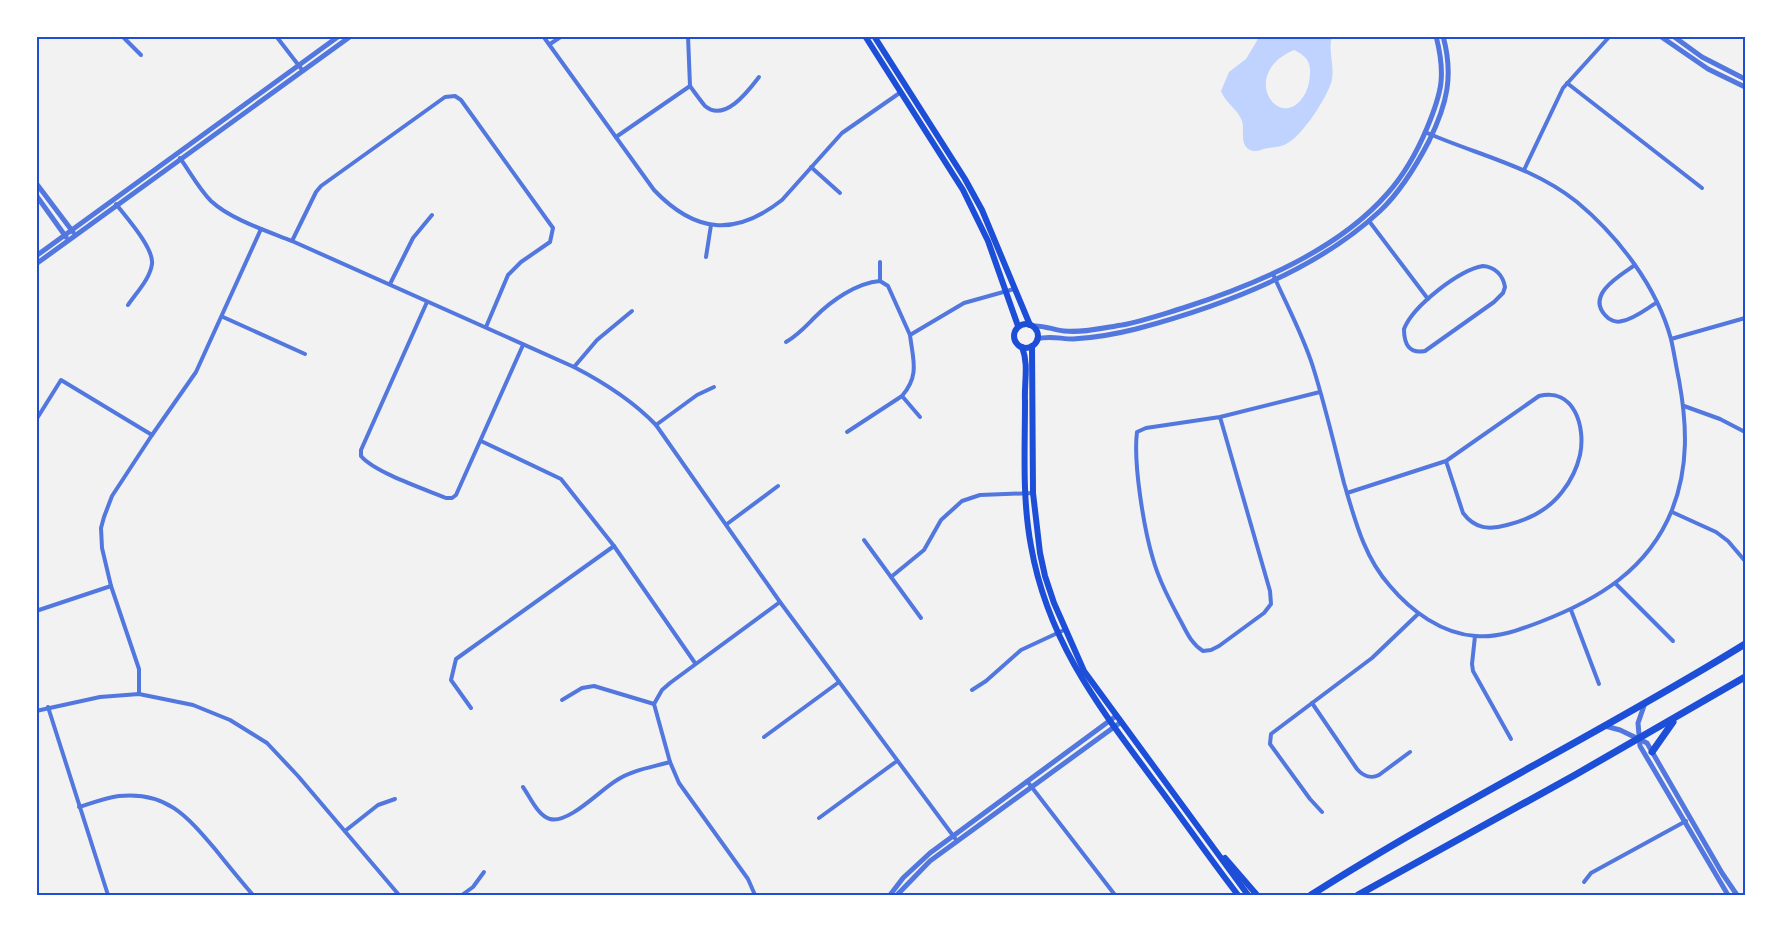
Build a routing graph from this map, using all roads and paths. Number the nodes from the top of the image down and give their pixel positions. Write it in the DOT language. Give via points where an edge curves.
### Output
graph roads {
  1 [pos="122,36"];
  2 [pos="276,36"];
  3 [pos="339,36"];
  4 [pos="351,36"];
  5 [pos="543,36"];
  6 [pos="562,36"];
  7 [pos="688,36"];
  8 [pos="865,36"];
  9 [pos="874,36"];
  10 [pos="1436,36"];
  11 [pos="1443,36"];
  12 [pos="1610,36"];
  13 [pos="1660,36"];
  14 [pos="1673,36"];
  15 [pos="550,45"];
  16 [pos="141,55"];
  17 [pos="301,68"];
  18 [pos="759,77"];
  19 [pos="1745,80"];
  20 [pos="1567,84"];
  21 [pos="690,86"];
  22 [pos="1745,87"];
  23 [pos="904,90"];
  24 [pos="1429,133"];
  25 [pos="616,137"];
  26 [pos="179,157"];
  27 [pos="811,167"];
  28 [pos="1524,170"];
  29 [pos="36,183"];
  30 [pos="1702,188"];
  31 [pos="840,193"];
  32 [pos="36,195"];
  33 [pos="115,203"];
  34 [pos="432,215"];
  35 [pos="1367,218"];
  36 [pos="711,225"];
  37 [pos="261,229"];
  38 [pos="73,233"];
  39 [pos="67,238"];
  40 [pos="292,241"];
  41 [pos="36,256"];
  42 [pos="706,257"];
  43 [pos="880,262"];
  44 [pos="36,264"];
  45 [pos="1635,265"];
  46 [pos="1273,273"];
  47 [pos="1276,280"];
  48 [pos="880,281"];
  49 [pos="390,284"];
  50 [pos="1014,289"];
  51 [pos="1007,291"];
  52 [pos="1428,299"];
  53 [pos="427,302"];
  54 [pos="1656,303"];
  55 [pos="128,305"];
  56 [pos="632,311"];
  57 [pos="223,317"];
  58 [pos="1745,318"];
  59 [pos="1018,326"];
  60 [pos="1031,326"];
  61 [pos="486,327"];
  62 [pos="910,335"];
  63 [pos="1037,339"];
  64 [pos="1671,339"];
  65 [pos="786,342"];
  66 [pos="523,345"];
  67 [pos="1032,346"];
  68 [pos="1022,347"];
  69 [pos="305,354"];
  70 [pos="574,367"];
  71 [pos="714,387"];
  72 [pos="1320,392"];
  73 [pos="902,396"];
  74 [pos="1684,406"];
  75 [pos="920,417"];
  76 [pos="1220,417"];
  77 [pos="36,420"];
  78 [pos="656,425"];
  79 [pos="847,432"];
  80 [pos="1745,432"];
  81 [pos="152,435"];
  82 [pos="481,441"];
  83 [pos="1446,461"];
  84 [pos="778,486"];
  85 [pos="1029,493"];
  86 [pos="1347,493"];
  87 [pos="1672,512"];
  88 [pos="727,524"];
  89 [pos="864,540"];
  90 [pos="614,546"];
  91 [pos="1745,561"];
  92 [pos="891,577"];
  93 [pos="1616,584"];
  94 [pos="111,586"];
  95 [pos="780,602"];
  96 [pos="1571,610"];
  97 [pos="36,611"];
  98 [pos="1418,614"];
  99 [pos="921,618"];
  100 [pos="1061,631"];
  101 [pos="1475,636"];
  102 [pos="1673,641"];
  103 [pos="1745,644"];
  104 [pos="695,663"];
  105 [pos="1745,677"];
  106 [pos="839,682"];
  107 [pos="1599,684"];
  108 [pos="972,690"];
  109 [pos="140,694"];
  110 [pos="562,700"];
  111 [pos="1312,703"];
  112 [pos="1645,703"];
  113 [pos="654,704"];
  114 [pos="48,707"];
  115 [pos="471,708"];
  116 [pos="36,711"];
  117 [pos="1116,716"];
  118 [pos="1677,717"];
  119 [pos="1109,721"];
  120 [pos="1121,722"];
  121 [pos="1605,726"];
  122 [pos="1114,727"];
  123 [pos="764,737"];
  124 [pos="1640,738"];
  125 [pos="1511,739"];
  126 [pos="1410,752"];
  127 [pos="1652,752"];
  128 [pos="897,761"];
  129 [pos="670,762"];
  130 [pos="1029,784"];
  131 [pos="523,787"];
  132 [pos="395,799"];
  133 [pos="79,807"];
  134 [pos="1322,812"];
  135 [pos="819,818"];
  136 [pos="1690,818"];
  137 [pos="1683,822"];
  138 [pos="345,831"];
  139 [pos="955,838"];
  140 [pos="1208,841"];
  141 [pos="484,872"];
  142 [pos="1584,882"];
  143 [pos="108,895"];
  144 [pos="253,895"];
  145 [pos="399,895"];
  146 [pos="462,895"];
  147 [pos="755,895"];
  148 [pos="890,895"];
  149 [pos="897,895"];
  150 [pos="1115,895"];
  151 [pos="1238,895"];
  152 [pos="1248,895"];
  153 [pos="1257,895"];
  154 [pos="1311,895"];
  155 [pos="1358,895"];
  156 [pos="1728,895"];
  157 [pos="1737,895"];
  1 -- 16 [label="street"];
  2 -- 17 [label="street"];
  3 -- 17 [label="street"];
  4 -- 17 [label="street"];
  5 -- 15 [label="street"];
  6 -- 15 [label="street"];
  7 -- 21 [label="street"];
  8 -- 23 [label="main road"];
  9 -- 23 [label="main road"];
  10 -- 24 [label="street" via="1442,65 1441,87"];
  11 -- 24 [label="street" via="1449,64 1448,85 1443,108"];
  12 -- 20 [label="street"];
  13 -- 22 [label="street" via="1708,69"];
  14 -- 19 [label="street"];
  15 -- 25 [label="street"];
  17 -- 26 [label="street"];
  18 -- 21 [label="street" via="742,98 717,111 706,106"];
  20 -- 28 [label="street"];
  20 -- 30 [label="street"];
  21 -- 25 [label="street"];
  23 -- 27 [label="street" via="842,133"];
  23 -- 50 [label="main road" via="965,179"];
  23 -- 51 [label="main road" via="963,190"];
  24 -- 28 [label="street"];
  24 -- 35 [label="street" via="1401,177"];
  25 -- 36 [label="street" via="665,201 687,217"];
  26 -- 33 [label="street"];
  26 -- 37 [label="street" via="213,203"];
  27 -- 31 [label="street"];
  27 -- 36 [label="street" via="782,200 761,215 737,223"];
  28 -- 45 [label="street" via="1552,184 1583,207"];
  29 -- 38 [label="street"];
  32 -- 39 [label="street"];
  33 -- 38 [label="street"];
  33 -- 55 [label="street" via="152,260 148,275"];
  34 -- 49 [label="street" via="412,238"];
  35 -- 46 [label="street"];
  35 -- 47 [label="street" via="1334,246"];
  35 -- 52 [label="street"];
  36 -- 42 [label="street"];
  37 -- 40 [label="street"];
  37 -- 57 [label="street"];
  38 -- 39 [label="street"];
  39 -- 41 [label="street"];
  39 -- 44 [label="street"];
  40 -- 49 [label="street"];
  40 -- 61 [label="street" via="321,186 445,97 455,96 554,234 550,242 508,275"];
  43 -- 48 [label="street"];
  45 -- 54 [label="street"];
  45 -- 54 [label="street" via="1602,292 1600,308 1604,315 1622,321"];
  46 -- 47 [label="street"];
  46 -- 60 [label="street" via="1219,296 1135,322 1082,331"];
  47 -- 63 [label="street" via="1225,301 1135,329 1088,337"];
  47 -- 72 [label="street"];
  48 -- 62 [label="street" via="888,286"];
  48 -- 65 [label="street" via="862,285 834,300"];
  49 -- 53 [label="street"];
  50 -- 51 [label="street"];
  50 -- 60 [label="main road"];
  51 -- 59 [label="main road"];
  51 -- 62 [label="street" via="958,306"];
  52 -- 52 [label="street" via="1404,329 1407,346 1417,352 1425,351 1494,302 1503,293 1504,281 1490,267 1474,267"];
  53 -- 61 [label="street"];
  53 -- 82 [label="street" via="360,456 381,470 452,498"];
  54 -- 64 [label="street"];
  56 -- 70 [label="street" via="597,340"];
  57 -- 69 [label="street"];
  57 -- 81 [label="street" via="196,372"];
  58 -- 64 [label="street"];
  59 -- 60 [label="main road"];
  59 -- 68 [label="main road" via="1014,339"];
  60 -- 63 [label="main road"];
  61 -- 66 [label="street"];
  62 -- 73 [label="street" via="914,373"];
  63 -- 67 [label="main road"];
  64 -- 74 [label="street"];
  66 -- 70 [label="street"];
  66 -- 82 [label="street"];
  67 -- 68 [label="main road"];
  67 -- 85 [label="main road"];
  68 -- 85 [label="main road" via="1027,365 1024,384"];
  70 -- 78 [label="street" via="623,395"];
  71 -- 78 [label="street"];
  72 -- 76 [label="street"];
  72 -- 86 [label="street"];
  73 -- 75 [label="street"];
  73 -- 79 [label="street"];
  74 -- 80 [label="street"];
  74 -- 87 [label="street" via="1685,464"];
  76 -- 76 [label="street" via="1271,604 1219,646 1203,651 1190,639 1152,558 1141,501 1136,440 1137,432 1146,428"];
  77 -- 81 [label="street" via="61,380"];
  78 -- 88 [label="street"];
  81 -- 94 [label="street" via="112,496 104,517 101,540"];
  82 -- 90 [label="street" via="561,478"];
  83 -- 83 [label="street" via="1468,519 1489,529 1513,524 1542,510 1570,481 1580,455 1579,422 1562,397 1539,396"];
  83 -- 86 [label="street"];
  84 -- 88 [label="street"];
  85 -- 92 [label="street" via="980,495 963,501 941,520 924,550"];
  85 -- 100 [label="main road" via="1045,576"];
  86 -- 98 [label="street" via="1375,567"];
  87 -- 91 [label="street" via="1716,532"];
  87 -- 93 [label="street" via="1642,558"];
  88 -- 95 [label="street"];
  89 -- 92 [label="street"];
  90 -- 104 [label="street"];
  90 -- 115 [label="street" via="456,659 451,680"];
  92 -- 99 [label="street"];
  93 -- 96 [label="street"];
  93 -- 102 [label="street"];
  94 -- 97 [label="street"];
  94 -- 109 [label="street" via="139,669"];
  95 -- 104 [label="street"];
  95 -- 106 [label="street"];
  96 -- 101 [label="street" via="1515,632"];
  96 -- 107 [label="street"];
  98 -- 101 [label="street" via="1453,631"];
  98 -- 111 [label="street" via="1382,651"];
  100 -- 108 [label="street" via="1021,650"];
  100 -- 117 [label="main road"];
  100 -- 119 [label="main road" via="1079,676"];
  101 -- 125 [label="street" via="1473,671"];
  103 -- 112 [label="highway"];
  104 -- 113 [label="street" via="662,690"];
  105 -- 118 [label="highway"];
  106 -- 123 [label="street"];
  106 -- 128 [label="street"];
  109 -- 114 [label="street"];
  109 -- 138 [label="street" via="193,705 230,720 267,743"];
  110 -- 113 [label="street" via="594,686"];
  111 -- 126 [label="street" via="1364,775 1379,776"];
  111 -- 134 [label="street" via="1275,730 1269,741"];
  112 -- 121 [label="highway"];
  112 -- 124 [label="street" via="1638,723"];
  113 -- 129 [label="street"];
  114 -- 116 [label="street"];
  114 -- 133 [label="street"];
  117 -- 119 [label="street"];
  117 -- 120 [label="main road"];
  118 -- 124 [label="highway"];
  118 -- 127 [label="highway"];
  119 -- 122 [label="main road"];
  119 -- 130 [label="street"];
  120 -- 122 [label="street"];
  120 -- 140 [label="main road"];
  121 -- 124 [label="street"];
  121 -- 154 [label="highway" via="1383,849"];
  122 -- 130 [label="street"];
  122 -- 151 [label="main road"];
  124 -- 127 [label="street"];
  124 -- 137 [label="street" via="1640,747"];
  124 -- 155 [label="highway"];
  127 -- 136 [label="street"];
  128 -- 135 [label="street"];
  128 -- 139 [label="street"];
  129 -- 131 [label="street" via="622,777 560,819 545,817"];
  129 -- 147 [label="street" via="686,794 748,879"];
  130 -- 139 [label="street"];
  130 -- 150 [label="street"];
  132 -- 138 [label="street" via="378,805"];
  133 -- 143 [label="street"];
  133 -- 144 [label="street" via="133,796 173,807 192,822"];
  136 -- 137 [label="street"];
  136 -- 157 [label="street"];
  137 -- 142 [label="street" via="1591,873"];
  137 -- 156 [label="street"];
  138 -- 145 [label="street"];
  139 -- 148 [label="street" via="916,865"];
  139 -- 149 [label="street"];
  140 -- 152 [label="main road"];
  140 -- 153 [label="main road"];
  141 -- 146 [label="street"];
}
